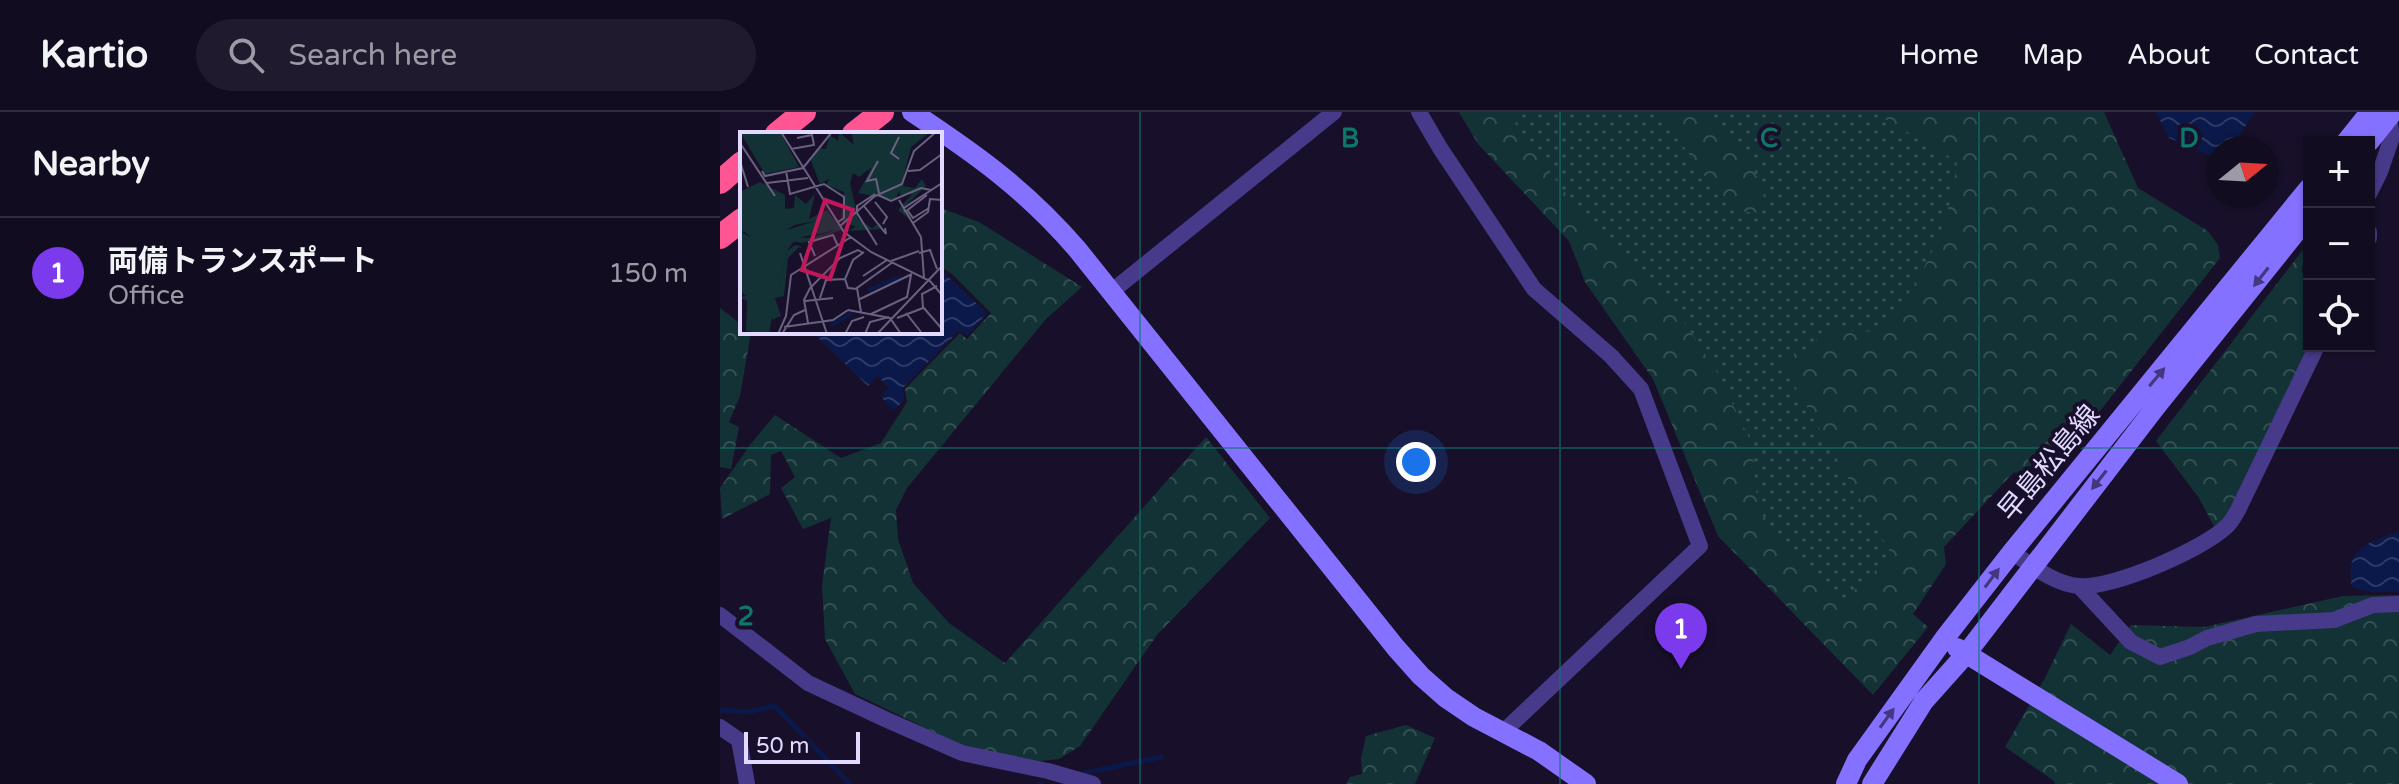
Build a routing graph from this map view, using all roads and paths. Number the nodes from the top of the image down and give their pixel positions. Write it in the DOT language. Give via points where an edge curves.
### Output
graph roads {
  1 [pos="804,112"];
  2 [pos="882,112"];
  3 [pos="912,112"];
  4 [pos="1334,112"];
  5 [pos="1419,112"];
  6 [pos="2384,114"];
  7 [pos="779,132"];
  8 [pos="857,132"];
  9 [pos="2354,136"];
  10 [pos="2372,136"];
  11 [pos="740,165"];
  12 [pos="720,182"];
  13 [pos="2375,182"];
  14 [pos="2303,195"];
  15 [pos="740,222"];
  16 [pos="2303,223"];
  17 [pos="720,237"];
  18 [pos="1111,292"];
  19 [pos="2314,352"];
  20 [pos="2012,552"];
  21 [pos="2033,567"];
  22 [pos="2079,586"];
  23 [pos="2399,604"];
  24 [pos="720,615"];
  25 [pos="1944,639"];
  26 [pos="1966,654"];
  27 [pos="720,727"];
  28 [pos="1503,732"];
  29 [pos="1047,777"];
  30 [pos="747,784"];
  31 [pos="1093,784"];
  32 [pos="1586,784"];
  33 [pos="1846,784"];
  34 [pos="1872,784"];
  35 [pos="2178,784"];
  1 -- 7 [label="highway"];
  2 -- 8 [label="highway"];
  3 -- 18 [label="main road" via="997,170 1051,219"];
  4 -- 18 [label="street"];
  5 -- 28 [label="street" via="1534,289 1641,389 1700,546"];
  6 -- 9 [label="main road"];
  6 -- 10 [label="main road"];
  6 -- 13 [label="street" via="2392,137"];
  11 -- 12 [label="highway"];
  20 -- 14 [label="main road, 早島松島線, one-way"];
  15 -- 17 [label="highway"];
  16 -- 21 [label="main road, 早島松島線, one-way"];
  18 -- 28 [label="main road" via="1396,648 1446,698"];
  19 -- 22 [label="street" via="2228,525 2145,570"];
  20 -- 21 [label="street"];
  25 -- 20 [label="main road, 早島松島線, one-way"];
  21 -- 22 [label="street"];
  21 -- 26 [label="main road, 早島松島線"];
  22 -- 23 [label="street" via="2131,642 2160,657 2256,624 2334,620 2373,605"];
  24 -- 29 [label="street" via="808,683 962,753"];
  25 -- 26 [label="main road"];
  33 -- 25 [label="main road, 早島松島線, one-way" via="1857,760"];
  26 -- 34 [label="main road, 早島松島線" via="1924,701"];
  26 -- 35 [label="main road"];
  27 -- 30 [label="street" via="739,740"];
  28 -- 32 [label="main road"];
  29 -- 31 [label="street"];
}
